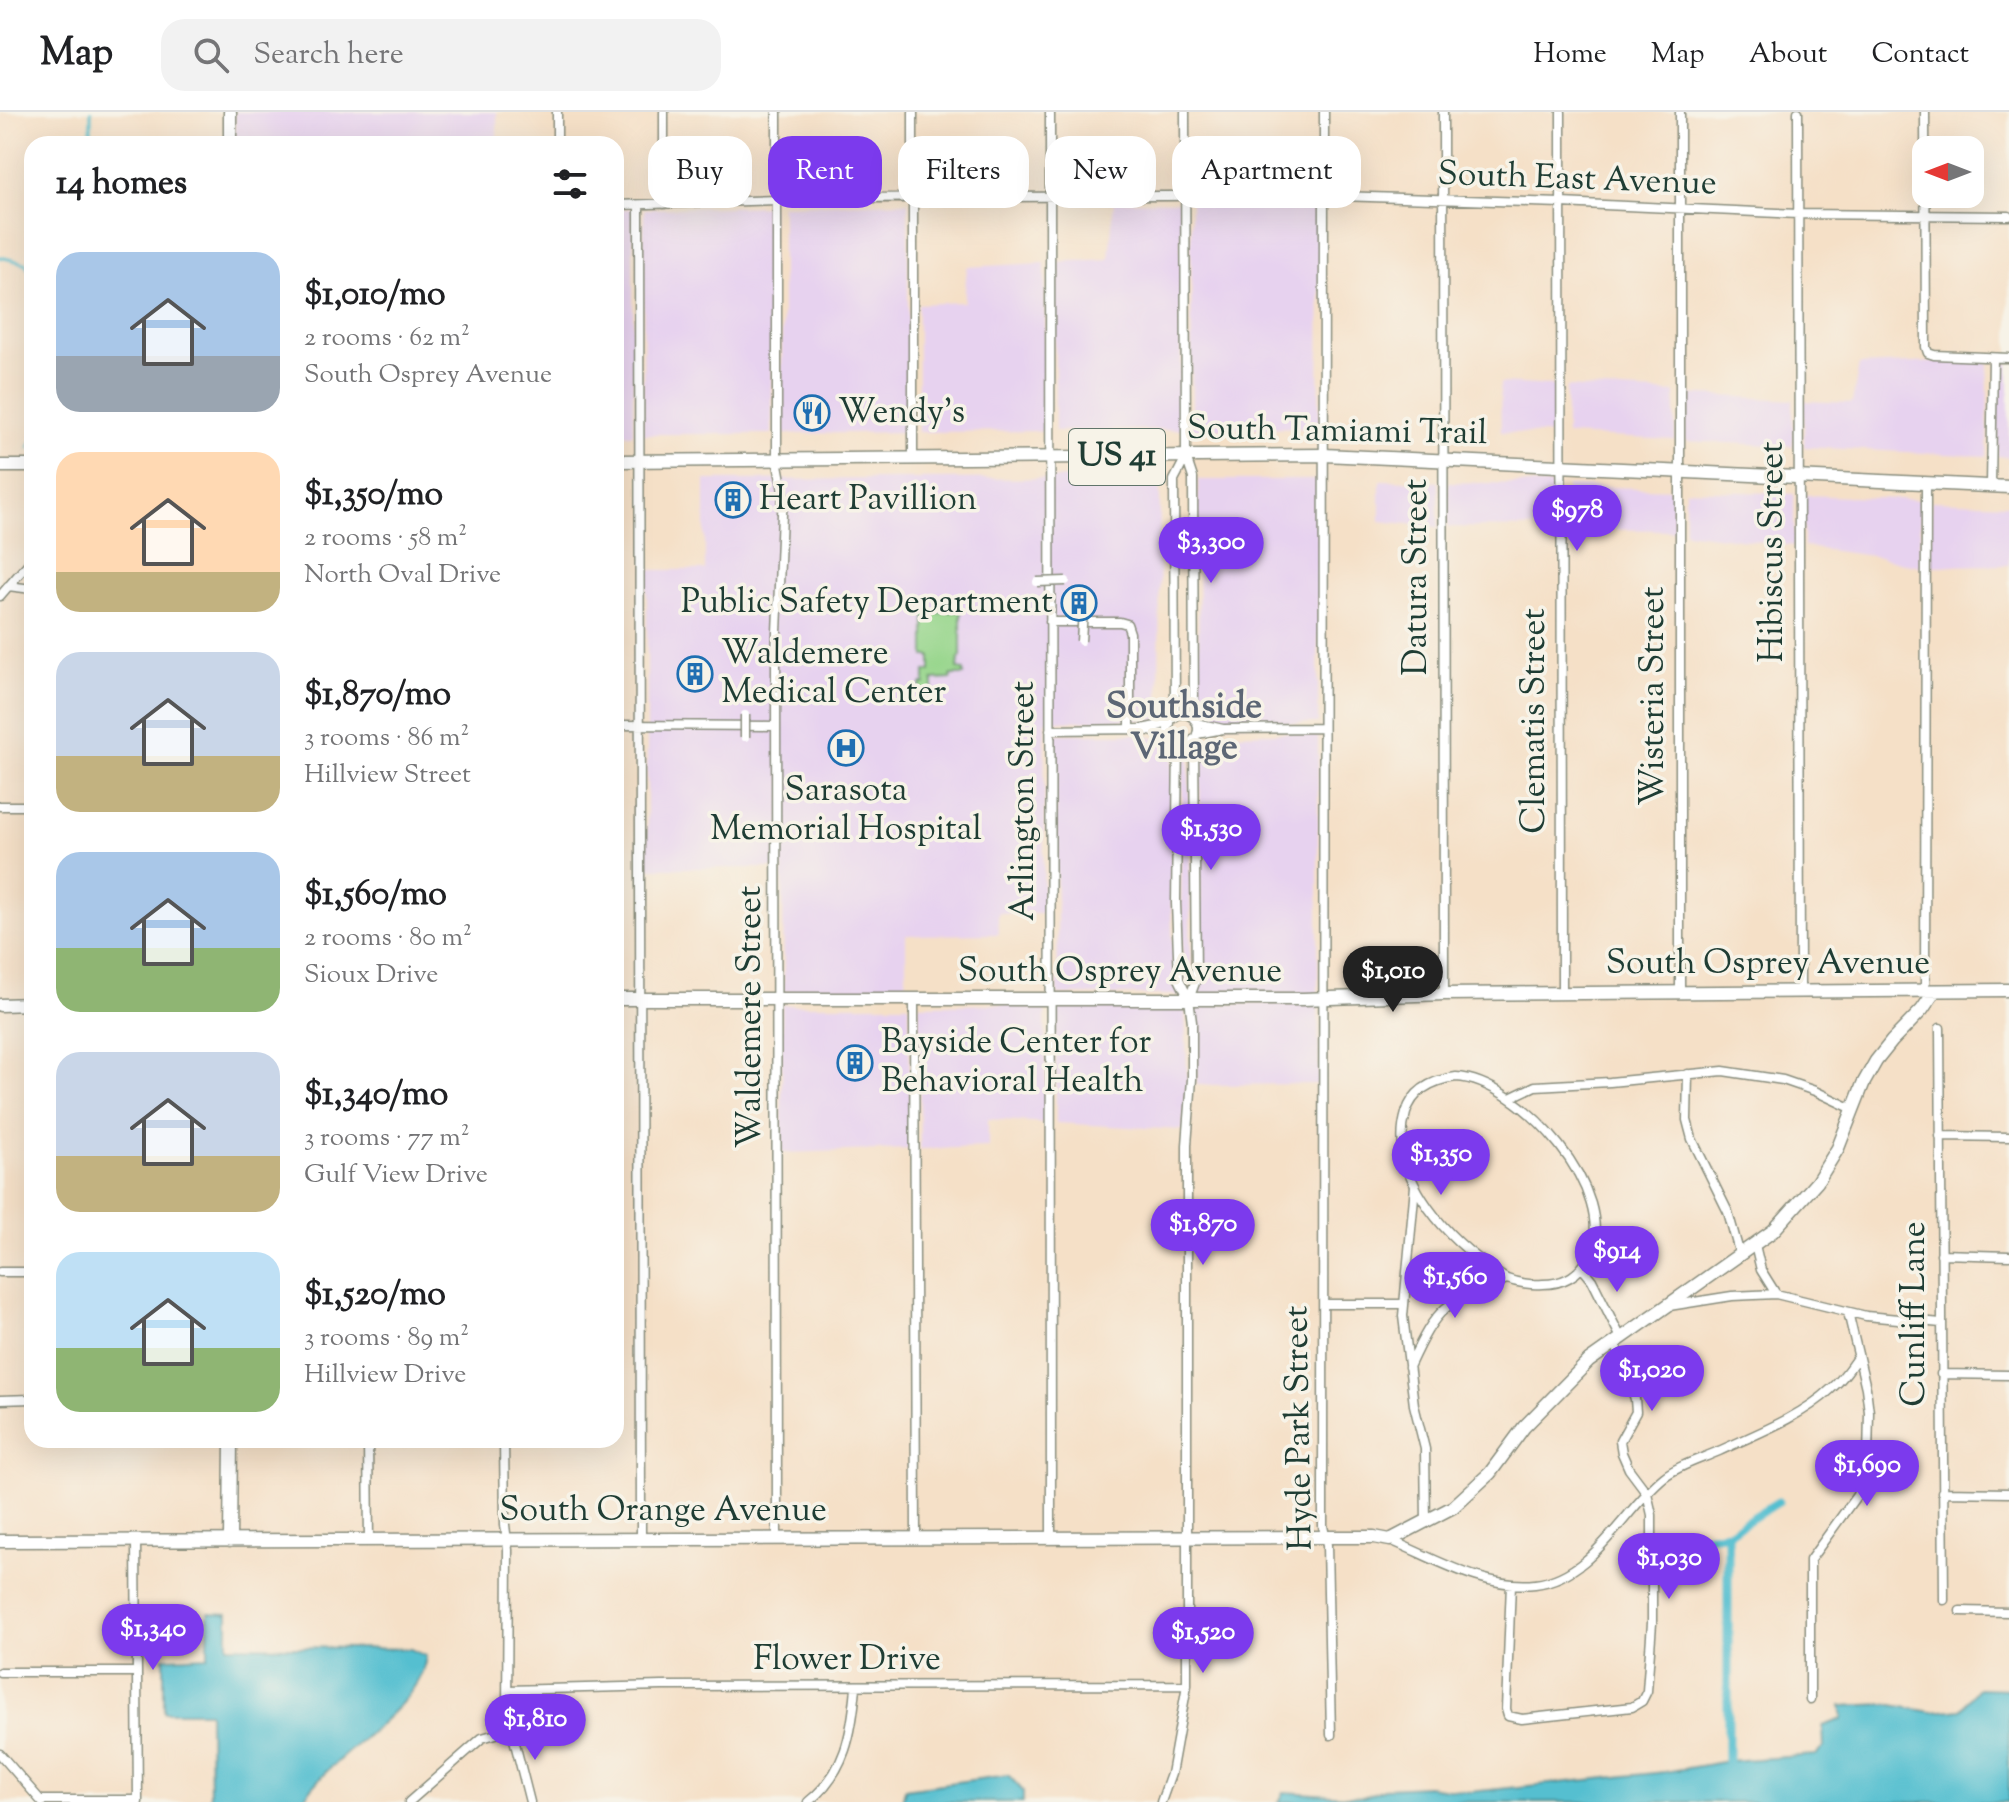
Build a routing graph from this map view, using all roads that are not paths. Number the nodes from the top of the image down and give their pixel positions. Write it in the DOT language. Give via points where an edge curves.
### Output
graph roads {
  1 [pos="230,112"];
  2 [pos="557,112"];
  3 [pos="664,112"];
  4 [pos="777,112"];
  5 [pos="913,112"];
  6 [pos="1050,112"];
  7 [pos="1185,112"];
  8 [pos="1324,112"];
  9 [pos="1443,112"];
  10 [pos="1561,112"];
  11 [pos="1680,112"];
  12 [pos="1798,112"];
  13 [pos="1925,112"];
  14 [pos="230,136"];
  15 [pos="557,136"];
  16 [pos="664,136"];
  17 [pos="777,136"];
  18 [pos="913,136"];
  19 [pos="1050,136"];
  20 [pos="1185,136"];
  21 [pos="1324,136"];
  22 [pos="1361,197"];
  23 [pos="1443,200"];
  24 [pos="1561,203"];
  25 [pos="624,205"];
  26 [pos="639,205"];
  27 [pos="648,205"];
  28 [pos="777,208"];
  29 [pos="913,208"];
  30 [pos="1050,208"];
  31 [pos="1186,208"];
  32 [pos="1325,208"];
  33 [pos="1680,210"];
  34 [pos="1798,214"];
  35 [pos="1925,216"];
  36 [pos="2009,216"];
  37 [pos="1993,358"];
  38 [pos="2009,358"];
  39 [pos="1324,455"];
  40 [pos="1050,457"];
  41 [pos="1186,457"];
  42 [pos="913,458"];
  43 [pos="777,459"];
  44 [pos="1443,460"];
  45 [pos="624,461"];
  46 [pos="638,461"];
  47 [pos="1561,466"];
  48 [pos="1680,472"];
  49 [pos="1799,477"];
  50 [pos="1926,483"];
  51 [pos="1991,486"];
  52 [pos="2009,487"];
  53 [pos="24,568"];
  54 [pos="1066,581"];
  55 [pos="1037,582"];
  56 [pos="8,586"];
  57 [pos="24,588"];
  58 [pos="0,596"];
  59 [pos="1083,610"];
  60 [pos="1050,622"];
  61 [pos="1081,641"];
  62 [pos="753,695"];
  63 [pos="788,695"];
  64 [pos="745,715"];
  65 [pos="1172,720"];
  66 [pos="1195,721"];
  67 [pos="624,725"];
  68 [pos="640,726"];
  69 [pos="776,726"];
  70 [pos="1323,728"];
  71 [pos="1130,729"];
  72 [pos="1141,729"];
  73 [pos="1223,729"];
  74 [pos="1050,730"];
  75 [pos="1196,736"];
  76 [pos="745,737"];
  77 [pos="1174,740"];
  78 [pos="0,806"];
  79 [pos="24,806"];
  80 [pos="2009,990"];
  81 [pos="1930,991"];
  82 [pos="1680,992"];
  83 [pos="1800,992"];
  84 [pos="1444,994"];
  85 [pos="1562,994"];
  86 [pos="624,999"];
  87 [pos="640,999"];
  88 [pos="1050,999"];
  89 [pos="1189,999"];
  90 [pos="1323,999"];
  91 [pos="777,1000"];
  92 [pos="914,1000"];
  93 [pos="24,1004"];
  94 [pos="0,1005"];
  95 [pos="1940,1028"];
  96 [pos="1688,1074"];
  97 [pos="1510,1098"];
  98 [pos="1853,1109"];
  99 [pos="1940,1136"];
  100 [pos="2009,1137"];
  101 [pos="1415,1186"];
  102 [pos="1755,1245"];
  103 [pos="1941,1254"];
  104 [pos="1740,1255"];
  105 [pos="2009,1256"];
  106 [pos="1583,1269"];
  107 [pos="0,1272"];
  108 [pos="24,1272"];
  109 [pos="1507,1279"];
  110 [pos="1776,1294"];
  111 [pos="1324,1304"];
  112 [pos="1404,1304"];
  113 [pos="1667,1306"];
  114 [pos="1848,1312"];
  115 [pos="1941,1323"];
  116 [pos="1618,1340"];
  117 [pos="1858,1356"];
  118 [pos="1409,1367"];
  119 [pos="1941,1374"];
  120 [pos="2009,1375"];
  121 [pos="24,1399"];
  122 [pos="0,1400"];
  123 [pos="231,1448"];
  124 [pos="368,1448"];
  125 [pos="504,1448"];
  126 [pos="1942,1492"];
  127 [pos="1647,1493"];
  128 [pos="2009,1493"];
  129 [pos="1426,1523"];
  130 [pos="1187,1537"];
  131 [pos="1326,1537"];
  132 [pos="777,1538"];
  133 [pos="916,1538"];
  134 [pos="1051,1538"];
  135 [pos="641,1539"];
  136 [pos="369,1540"];
  137 [pos="506,1540"];
  138 [pos="1390,1540"];
  139 [pos="0,1541"];
  140 [pos="136,1541"];
  141 [pos="230,1541"];
  142 [pos="1511,1584"];
  143 [pos="1944,1600"];
  144 [pos="1960,1611"];
  145 [pos="2009,1612"];
  146 [pos="0,1672"];
  147 [pos="137,1672"];
  148 [pos="1187,1685"];
  149 [pos="856,1687"];
  150 [pos="508,1690"];
  151 [pos="1810,1699"];
  152 [pos="510,1730"];
  153 [pos="1331,1735"];
  154 [pos="0,1754"];
  155 [pos="41,1801"];
  156 [pos="138,1801"];
  157 [pos="409,1802"];
  158 [pos="530,1802"];
  159 [pos="808,1802"];
  160 [pos="1161,1802"];
  1 -- 14 [label="street"];
  2 -- 15 [label="street"];
  3 -- 16 [label="street"];
  4 -- 17 [label="street, Waldemere Street"];
  5 -- 18 [label="street"];
  6 -- 19 [label="street, Arlington Street"];
  7 -- 20 [label="street"];
  8 -- 21 [label="street, Hyde Park Street"];
  9 -- 23 [label="street, Datura Street"];
  10 -- 24 [label="street, Clematis Street"];
  11 -- 33 [label="street, Wisteria Street"];
  12 -- 34 [label="street, Hibiscus Street"];
  13 -- 35 [label="street"];
  22 -- 23 [label="street, South East Avenue"];
  23 -- 24 [label="street, South East Avenue"];
  23 -- 44 [label="street, Datura Street"];
  24 -- 33 [label="street, South East Avenue"];
  24 -- 47 [label="street, Clematis Street"];
  25 -- 26 [label="street, South East Avenue"];
  26 -- 27 [label="street, South East Avenue"];
  26 -- 46 [label="street"];
  28 -- 43 [label="street, Waldemere Street"];
  29 -- 42 [label="street"];
  30 -- 40 [label="street, Arlington Street"];
  31 -- 41 [label="street"];
  32 -- 39 [label="street, Hyde Park Street"];
  33 -- 34 [label="street, South East Avenue"];
  33 -- 48 [label="street, Wisteria Street"];
  34 -- 35 [label="street, South East Avenue"];
  34 -- 49 [label="street, Hibiscus Street"];
  35 -- 36 [label="street, South East Avenue"];
  35 -- 37 [label="street" via="1928,353"];
  37 -- 38 [label="street"];
  37 -- 51 [label="street"];
  39 -- 41 [label="street, South Tamiami Trail / US 41"];
  39 -- 44 [label="street, South Tamiami Trail / US 41"];
  39 -- 70 [label="street, Hyde Park Street"];
  40 -- 41 [label="street, South Tamiami Trail / US 41"];
  40 -- 42 [label="street, South Tamiami Trail / US 41"];
  40 -- 60 [label="street, Arlington Street"];
  41 -- 65 [label="street" via="1174,480"];
  41 -- 66 [label="street" via="1193,478"];
  42 -- 43 [label="street, South Tamiami Trail / US 41"];
  43 -- 46 [label="street, South Tamiami Trail / US 41"];
  43 -- 69 [label="street, Waldemere Street" via="783,532"];
  44 -- 47 [label="street, South Tamiami Trail"];
  44 -- 84 [label="street, Datura Street"];
  45 -- 46 [label="street, South Tamiami Trail / US 41"];
  46 -- 68 [label="street"];
  47 -- 48 [label="street, South Tamiami Trail"];
  47 -- 85 [label="street, Clematis Street"];
  48 -- 49 [label="street, South Tamiami Trail"];
  48 -- 82 [label="street, Wisteria Street"];
  49 -- 50 [label="street, South Tamiami Trail"];
  49 -- 83 [label="street, Hibiscus Street"];
  50 -- 51 [label="street, South Tamiami Trail"];
  50 -- 81 [label="street"];
  51 -- 52 [label="street, South Tamiami Trail"];
  53 -- 56 [label="street"];
  54 -- 55 [label="street, bridge"];
  56 -- 57 [label="street"];
  56 -- 58 [label="street"];
  59 -- 61 [label="street, bridge"];
  60 -- 71 [label="street" via="1124,622 1129,628"];
  60 -- 74 [label="street, Arlington Street"];
  62 -- 63 [label="street, bridge"];
  64 -- 76 [label="street, bridge"];
  65 -- 66 [label="street" via="1185,714"];
  65 -- 72 [label="street"];
  65 -- 77 [label="street"];
  66 -- 73 [label="street"];
  66 -- 75 [label="street"];
  67 -- 68 [label="street"];
  68 -- 69 [label="street"];
  68 -- 87 [label="street"];
  69 -- 91 [label="street, Waldemere Street"];
  70 -- 73 [label="street"];
  70 -- 90 [label="street, Hyde Park Street"];
  71 -- 72 [label="street"];
  71 -- 74 [label="street"];
  72 -- 77 [label="street"];
  73 -- 75 [label="street"];
  74 -- 88 [label="street, Arlington Street"];
  75 -- 77 [label="street" via="1184,744"];
  75 -- 89 [label="street" via="1196,980"];
  77 -- 89 [label="street" via="1179,979"];
  78 -- 79 [label="street"];
  80 -- 81 [label="street, South Osprey Avenue"];
  81 -- 83 [label="street, South Osprey Avenue"];
  81 -- 98 [label="street" via="1922,1010 1876,1061"];
  82 -- 83 [label="street, South Osprey Avenue"];
  82 -- 85 [label="street, South Osprey Avenue"];
  84 -- 85 [label="street, South Osprey Avenue"];
  84 -- 90 [label="street, South Osprey Avenue"];
  86 -- 87 [label="street, South Osprey Avenue"];
  87 -- 91 [label="street, South Osprey Avenue"];
  87 -- 135 [label="street"];
  88 -- 89 [label="street, South Osprey Avenue"];
  88 -- 92 [label="street, South Osprey Avenue"];
  88 -- 134 [label="street, Arlington Street"];
  89 -- 90 [label="street, South Osprey Avenue"];
  89 -- 130 [label="street"];
  90 -- 111 [label="street, Hyde Park Street"];
  91 -- 92 [label="street, South Osprey Avenue"];
  91 -- 132 [label="street, Waldemere Street"];
  92 -- 133 [label="street"];
  93 -- 94 [label="street"];
  95 -- 99 [label="street, Cunliff Lane"];
  96 -- 97 [label="street" via="1535,1086"];
  96 -- 98 [label="street" via="1766,1076"];
  96 -- 104 [label="street" via="1692,1139 1728,1212"];
  97 -- 101 [label="street" via="1480,1081 1456,1077 1415,1093 1401,1134"];
  97 -- 106 [label="street" via="1553,1138 1588,1197 1596,1236"];
  98 -- 102 [label="street" via="1817,1182"];
  99 -- 100 [label="street"];
  99 -- 103 [label="street, Cunliff Lane"];
  101 -- 109 [label="street" via="1451,1234"];
  101 -- 112 [label="street"];
  102 -- 104 [label="street"];
  102 -- 110 [label="street" via="1761,1270"];
  103 -- 105 [label="street"];
  103 -- 115 [label="street, Cunliff Lane"];
  104 -- 113 [label="street"];
  106 -- 109 [label="street" via="1550,1284"];
  106 -- 116 [label="street"];
  107 -- 108 [label="street"];
  109 -- 118 [label="street" via="1447,1306 1428,1327"];
  110 -- 113 [label="street"];
  110 -- 114 [label="street"];
  111 -- 112 [label="street"];
  111 -- 131 [label="street, Hyde Park Street"];
  112 -- 118 [label="street"];
  113 -- 116 [label="street"];
  114 -- 115 [label="street"];
  114 -- 117 [label="street"];
  115 -- 119 [label="street, Cunliff Lane"];
  116 -- 127 [label="street" via="1636,1412 1620,1441 1622,1453"];
  116 -- 129 [label="street" via="1552,1396 1474,1490"];
  117 -- 127 [label="street" via="1821,1397 1751,1437 1671,1472"];
  117 -- 151 [label="street" via="1869,1412 1868,1459 1857,1495 1810,1560"];
  118 -- 129 [label="street" via="1425,1449"];
  119 -- 120 [label="street"];
  119 -- 126 [label="street, Cunliff Lane"];
  121 -- 122 [label="street"];
  123 -- 141 [label="street"];
  124 -- 136 [label="street"];
  125 -- 137 [label="street"];
  126 -- 128 [label="street"];
  126 -- 143 [label="street, Cunliff Lane"];
  127 -- 142 [label="street" via="1577,1567 1541,1583"];
  127 -- 142 [label="street" via="1652,1515 1652,1623 1642,1701 1632,1707 1513,1719 1507,1713"];
  129 -- 138 [label="street"];
  130 -- 131 [label="street, South Orange Avenue"];
  130 -- 134 [label="street, South Orange Avenue"];
  130 -- 148 [label="street"];
  131 -- 138 [label="street, South Orange Avenue"];
  131 -- 153 [label="street, Hyde Park Street"];
  132 -- 133 [label="street, South Orange Avenue"];
  132 -- 135 [label="street, South Orange Avenue"];
  133 -- 134 [label="street, South Orange Avenue"];
  135 -- 137 [label="street, South Orange Avenue"];
  136 -- 137 [label="street, South Orange Avenue"];
  136 -- 141 [label="street, South Orange Avenue"];
  137 -- 150 [label="street"];
  138 -- 142 [label="street" via="1459,1571"];
  139 -- 140 [label="street, South Orange Avenue"];
  140 -- 141 [label="street, South Orange Avenue"];
  140 -- 147 [label="street"];
  144 -- 145 [label="street"];
  146 -- 147 [label="street"];
  147 -- 156 [label="street"];
  148 -- 149 [label="street, Flower Drive"];
  148 -- 160 [label="street"];
  149 -- 150 [label="street, Flower Drive"];
  149 -- 159 [label="street" via="844,1758 829,1783"];
  150 -- 152 [label="street"];
  152 -- 157 [label="street" via="482,1738"];
  152 -- 158 [label="street"];
  154 -- 155 [label="street"];
  155 -- 156 [label="street"];
}
